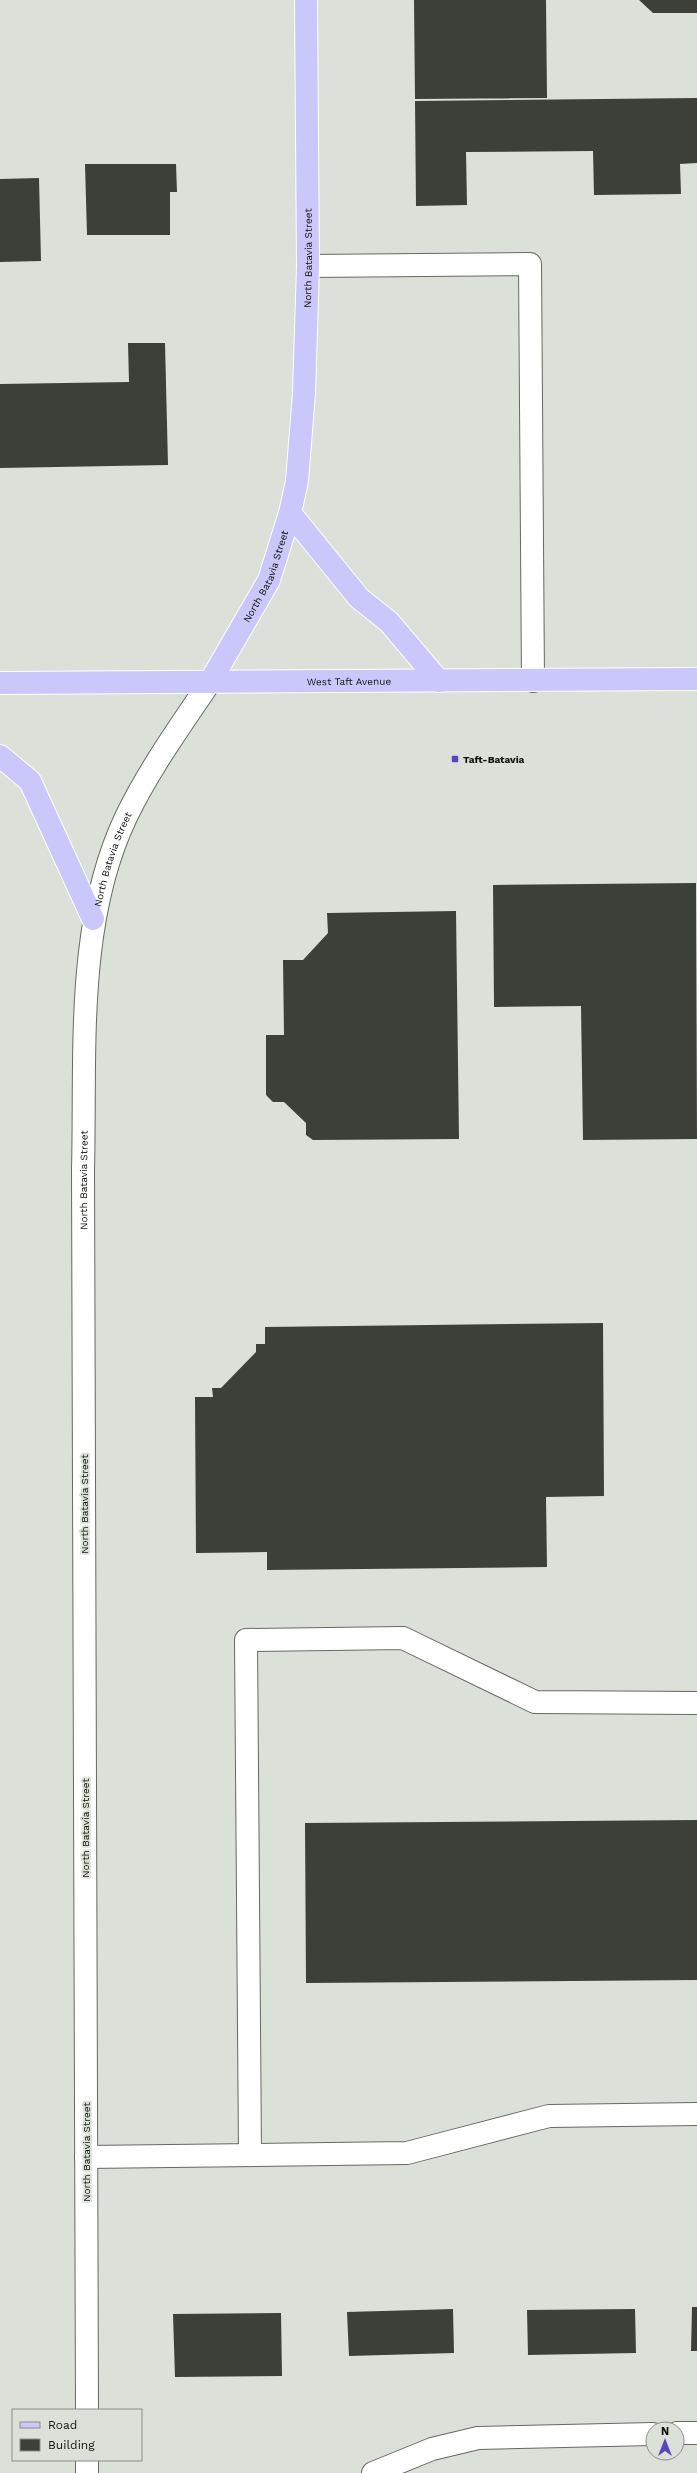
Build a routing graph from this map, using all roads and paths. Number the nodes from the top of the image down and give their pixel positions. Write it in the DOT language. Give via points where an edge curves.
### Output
graph roads {
  1 [pos="306,0"];
  2 [pos="308,266"];
  3 [pos="290,513"];
  4 [pos="697,680"];
  5 [pos="439,681"];
  6 [pos="533,681"];
  7 [pos="210,682"];
  8 [pos="0,684"];
  9 [pos="0,756"];
  10 [pos="93,918"];
  11 [pos="697,1703"];
  12 [pos="697,2114"];
  13 [pos="250,2154"];
  14 [pos="86,2156"];
  15 [pos="86,2409"];
  16 [pos="685,2433"];
  17 [pos="697,2433"];
  18 [pos="645,2434"];
  19 [pos="87,2461"];
  20 [pos="87,2473"];
  21 [pos="373,2473"];
  1 -- 2 [label="main road, North Batavia Street"];
  2 -- 3 [label="main road, North Batavia Street" via="301,447"];
  2 -- 6 [label="street" via="530,264"];
  3 -- 5 [label="main road" via="359,598 389,622"];
  3 -- 7 [label="main road, North Batavia Street" via="269,580"];
  4 -- 6 [label="main road, West Taft Avenue"];
  5 -- 6 [label="main road, West Taft Avenue"];
  5 -- 7 [label="main road, West Taft Avenue"];
  7 -- 8 [label="main road, West Taft Avenue"];
  7 -- 10 [label="street, North Batavia Street" via="156,762 126,816 103,878"];
  9 -- 10 [label="main road" via="30,781"];
  10 -- 14 [label="street, North Batavia Street" via="87,983 83,1170"];
  11 -- 13 [label="street" via="535,1702 403,1638 246,1640"];
  12 -- 13 [label="street" via="549,2116 407,2153"];
  13 -- 14 [label="street"];
  14 -- 15 [label="street, North Batavia Street"];
  16 -- 17 [label="street"];
  18 -- 21 [label="street" via="478,2438 432,2449"];
  19 -- 20 [label="street"];
}
